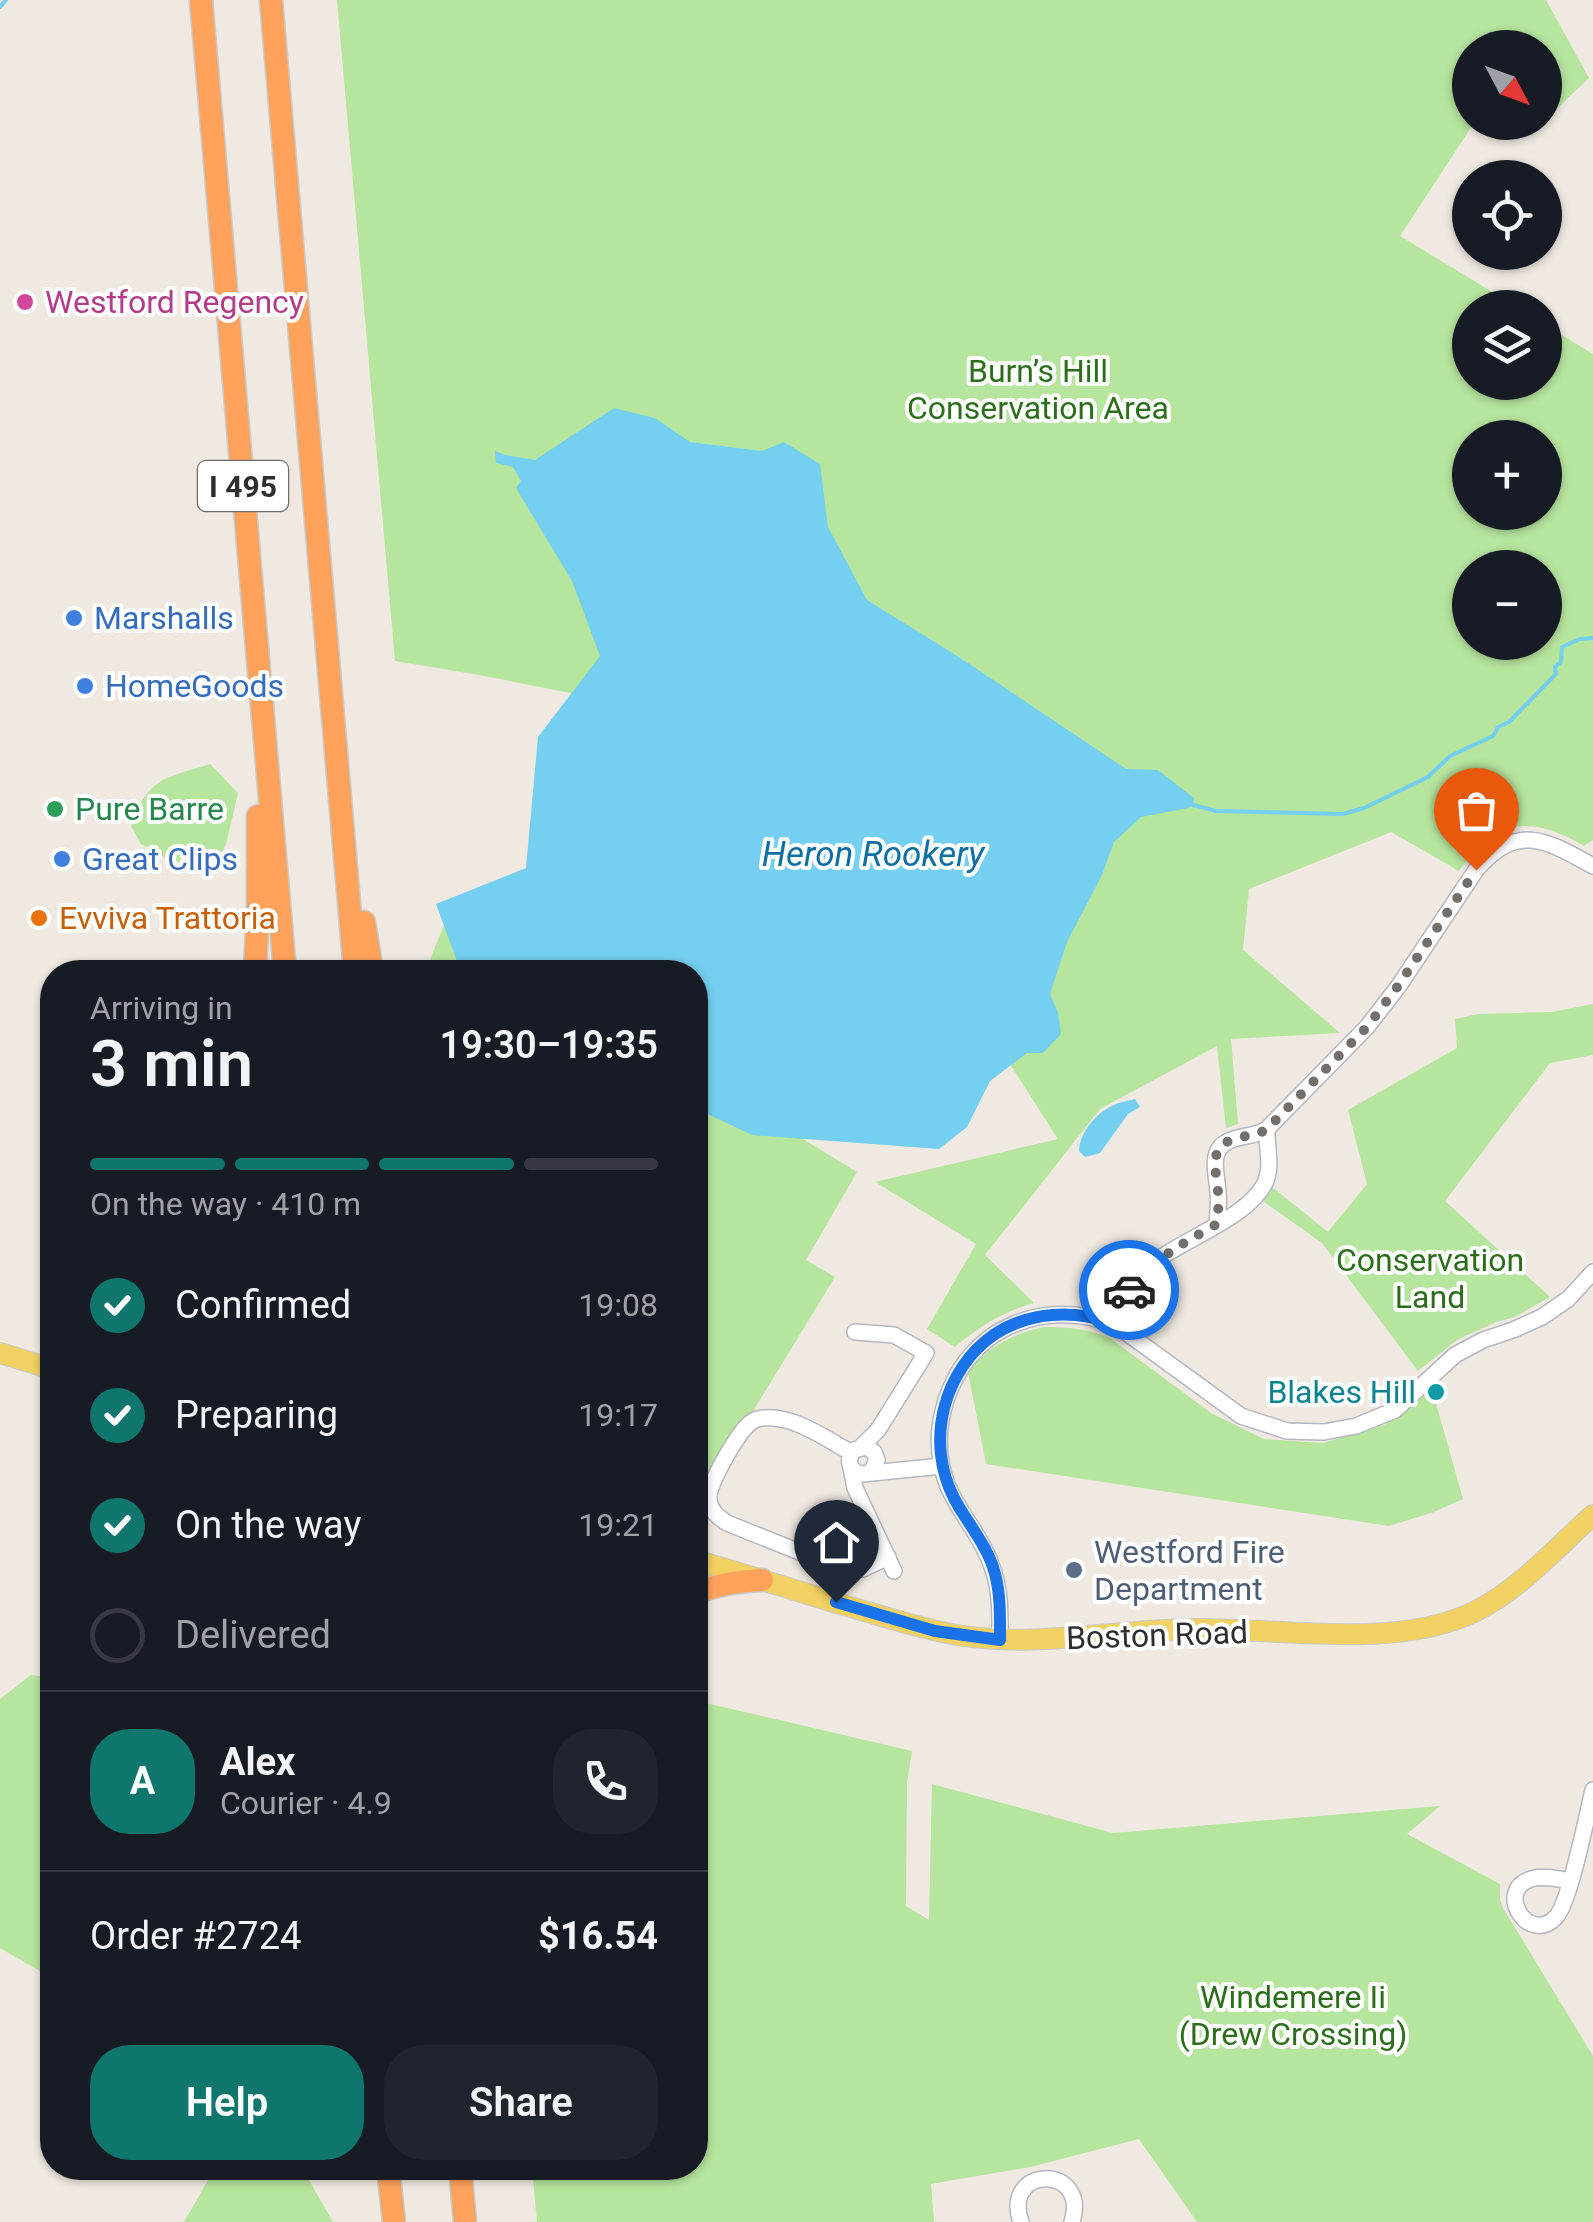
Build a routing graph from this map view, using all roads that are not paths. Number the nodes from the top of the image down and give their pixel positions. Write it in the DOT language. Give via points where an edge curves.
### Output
graph roads {
  1 [pos="201,0"];
  2 [pos="271,0"];
  3 [pos="263,722"];
  4 [pos="340,800"];
  5 [pos="1593,866"];
  6 [pos="255,960"];
  7 [pos="284,960"];
  8 [pos="353,960"];
  9 [pos="370,960"];
  10 [pos="1267,1129"];
  11 [pos="1217,1224"];
  12 [pos="1593,1272"];
  13 [pos="1113,1323"];
  14 [pos="855,1332"];
  15 [pos="0,1353"];
  16 [pos="40,1365"];
  17 [pos="864,1460"];
  18 [pos="942,1466"];
  19 [pos="1593,1516"];
  20 [pos="708,1564"];
  21 [pos="762,1580"];
  22 [pos="708,1589"];
  23 [pos="1000,1640"];
  24 [pos="1593,1790"];
  25 [pos="1570,1880"];
  26 [pos="389,2180"];
  27 [pos="461,2180"];
  28 [pos="474,2180"];
  29 [pos="394,2222"];
  30 [pos="466,2222"];
  31 [pos="473,2222"];
  32 [pos="1021,2222"];
  33 [pos="1072,2222"];
  1 -- 3 [label="highway, I 495"];
  2 -- 4 [label="highway, I 495"];
  3 -- 6 [label="highway"];
  3 -- 7 [label="highway, I 495"];
  4 -- 8 [label="highway, I 495"];
  4 -- 9 [label="highway"];
  5 -- 10 [label="street" via="1537,840 1493,852 1367,1027"];
  10 -- 11 [label="street" via="1266,1182"];
  10 -- 11 [label="street" via="1219,1149"];
  11 -- 13 [label="street" via="1146,1269"];
  12 -- 13 [label="street" via="1542,1317 1454,1355 1395,1410 1324,1432 1287,1431 1241,1416"];
  13 -- 18 [label="street" via="1081,1315 1036,1316 987,1340 949,1391 941,1419"];
  14 -- 17 [label="street" via="894,1335 926,1353"];
  15 -- 16 [label="main road"];
  17 -- 17 [label="street" via="796,1424 756,1420 710,1486 709,1502 727,1523 842,1569 891,1564 853,1481"];
  17 -- 18 [label="street" via="886,1473"];
  18 -- 23 [label="street" via="990,1561"];
  19 -- 23 [label="main road, Boston Road" via="1503,1596 1436,1625 1364,1634 1191,1629"];
  20 -- 21 [label="main road, Boston Road"];
  21 -- 22 [label="highway"];
  21 -- 23 [label="main road, Boston Road" via="907,1624"];
  24 -- 25 [label="street"];
  26 -- 29 [label="highway"];
  27 -- 30 [label="highway"];
  28 -- 31 [label="highway"];
  32 -- 33 [label="street" via="1018,2198 1025,2187 1048,2178 1070,2190"];
}
